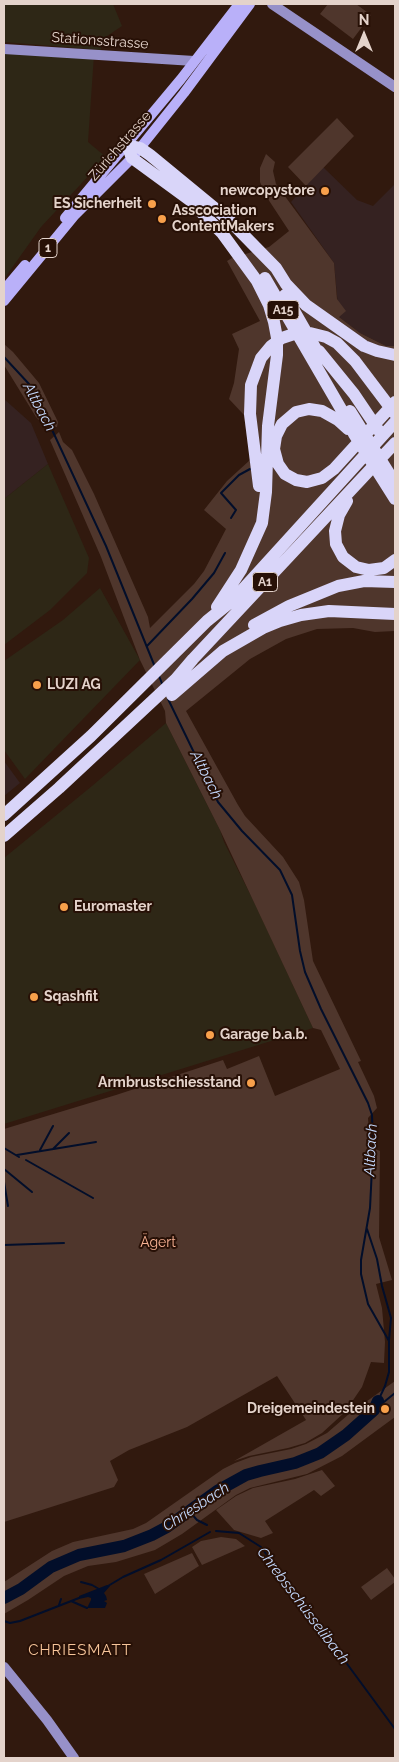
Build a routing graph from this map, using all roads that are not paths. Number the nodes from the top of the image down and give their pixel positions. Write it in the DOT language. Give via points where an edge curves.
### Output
graph roads {
  1 [pos="239,4"];
  2 [pos="250,4"];
  3 [pos="272,4"];
  4 [pos="4,49"];
  5 [pos="170,60"];
  6 [pos="199,63"];
  7 [pos="181,79"];
  8 [pos="395,87"];
  9 [pos="133,150"];
  10 [pos="192,203"];
  11 [pos="261,253"];
  12 [pos="4,290"];
  13 [pos="4,301"];
  14 [pos="312,342"];
  15 [pos="395,355"];
  16 [pos="395,402"];
  17 [pos="395,414"];
  18 [pos="395,422"];
  19 [pos="354,434"];
  20 [pos="395,443"];
  21 [pos="395,456"];
  22 [pos="395,483"];
  23 [pos="356,486"];
  24 [pos="395,499"];
  25 [pos="255,538"];
  26 [pos="395,560"];
  27 [pos="395,582"];
  28 [pos="395,614"];
  29 [pos="207,621"];
  30 [pos="174,681"];
  31 [pos="59,788"];
  32 [pos="4,815"];
  33 [pos="4,836"];
  34 [pos="4,1666"];
  35 [pos="74,1758"];
  1 -- 6 [label="main road, Zürichstrasse / 1"];
  2 -- 6 [label="main road, Zürichstrasse / 1"];
  3 -- 8 [label="street"];
  4 -- 5 [label="street, Stationsstrasse"];
  5 -- 6 [label="street, Stationsstrasse"];
  5 -- 7 [label="street" via="177,66"];
  6 -- 7 [label="main road, Zürichstrasse / 1"];
  6 -- 9 [label="main road, Zürichstrasse / 1" via="184,93"];
  7 -- 9 [label="main road, Zürichstrasse / 1"];
  9 -- 10 [label="highway, A15"];
  9 -- 11 [label="highway, A15" via="229,220"];
  9 -- 12 [label="main road, Zürichstrasse / 1" via="87,190"];
  9 -- 13 [label="main road, Zürichstrasse / 1"];
  10 -- 19 [label="highway, A15" via="223,226 253,260"];
  10 -- 25 [label="highway" via="222,234 252,273 274,322 277,355 268,426 265,501 262,523"];
  11 -- 14 [label="highway, A15"];
  11 -- 15 [label="highway" via="294,294 317,314 364,346"];
  14 -- 21 [label="highway" via="359,400"];
  14 -- 22 [label="highway, A15"];
  16 -- 19 [label="highway" via="341,462 317,480 303,482 292,478 282,471 276,459 274,445 279,428 296,412 322,411"];
  17 -- 25 [label="highway" via="337,343 321,335 300,333 278,340 267,350 255,371 250,394 259,484"];
  18 -- 29 [label="highway, A1" via="232,600"];
  19 -- 24 [label="highway, A15"];
  20 -- 23 [label="highway, A1"];
  23 -- 26 [label="highway" via="337,522 335,539 338,550 349,562 364,570 380,569"];
  23 -- 30 [label="highway, A1"];
  25 -- 29 [label="highway" via="242,570"];
  27 -- 30 [label="highway" via="346,584 298,601 223,644"];
  28 -- 31 [label="highway" via="323,611 288,618 263,628 205,665 85,775"];
  29 -- 32 [label="highway, A1" via="64,762"];
  30 -- 31 [label="highway, A1"];
  31 -- 33 [label="highway, A1"];
  34 -- 35 [label="street"];
}
